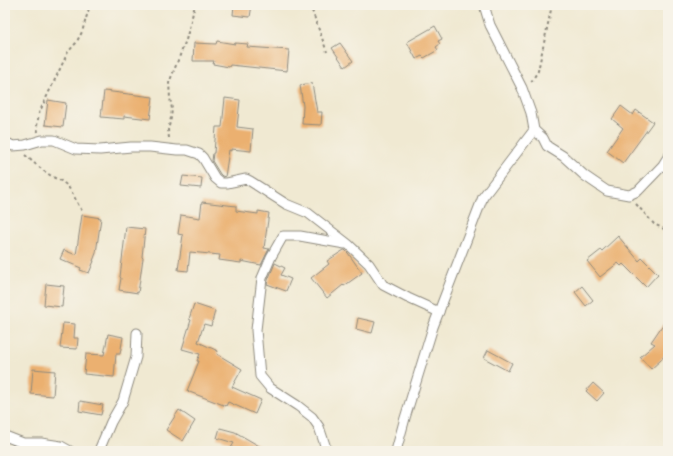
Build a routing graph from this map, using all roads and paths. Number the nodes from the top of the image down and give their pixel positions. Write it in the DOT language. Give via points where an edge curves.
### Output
graph roads {
  1 [pos="90,5"];
  2 [pos="195,5"];
  3 [pos="310,5"];
  4 [pos="484,5"];
  5 [pos="552,5"];
  6 [pos="327,52"];
  7 [pos="522,88"];
  8 [pos="534,130"];
  9 [pos="39,141"];
  10 [pos="9,144"];
  11 [pos="177,150"];
  12 [pos="668,156"];
  13 [pos="629,195"];
  14 [pos="83,212"];
  15 [pos="668,231"];
  16 [pos="348,244"];
  17 [pos="439,312"];
  18 [pos="138,332"];
  19 [pos="5,436"];
  20 [pos="70,451"];
  21 [pos="99,451"];
  22 [pos="327,451"];
  23 [pos="396,451"];
  1 -- 9 [label="path" via="82,32 68,52 39,113"];
  2 -- 11 [label="path" via="186,40 169,84 172,118 168,135"];
  3 -- 6 [label="path"];
  4 -- 7 [label="street" via="490,25"];
  5 -- 7 [label="path" via="538,72 529,85"];
  7 -- 8 [label="street"];
  8 -- 13 [label="street" via="547,146 563,156 585,176 607,191"];
  8 -- 17 [label="street" via="483,198"];
  9 -- 10 [label="street" via="25,145"];
  9 -- 11 [label="street" via="54,140 76,149 150,147"];
  10 -- 14 [label="path" via="65,184"];
  11 -- 16 [label="street" via="199,154 221,183 246,179 250,181 286,204 308,213"];
  12 -- 13 [label="street" via="638,192"];
  13 -- 15 [label="path" via="654,224"];
  16 -- 17 [label="street" via="370,264 383,285"];
  16 -- 22 [label="street" via="300,236 283,236 262,278 256,330 260,376 270,388 312,417 319,427"];
  17 -- 23 [label="street"];
  18 -- 21 [label="street" via="136,357 123,401 110,422"];
  19 -- 20 [label="street" via="23,443 61,446"];
}
